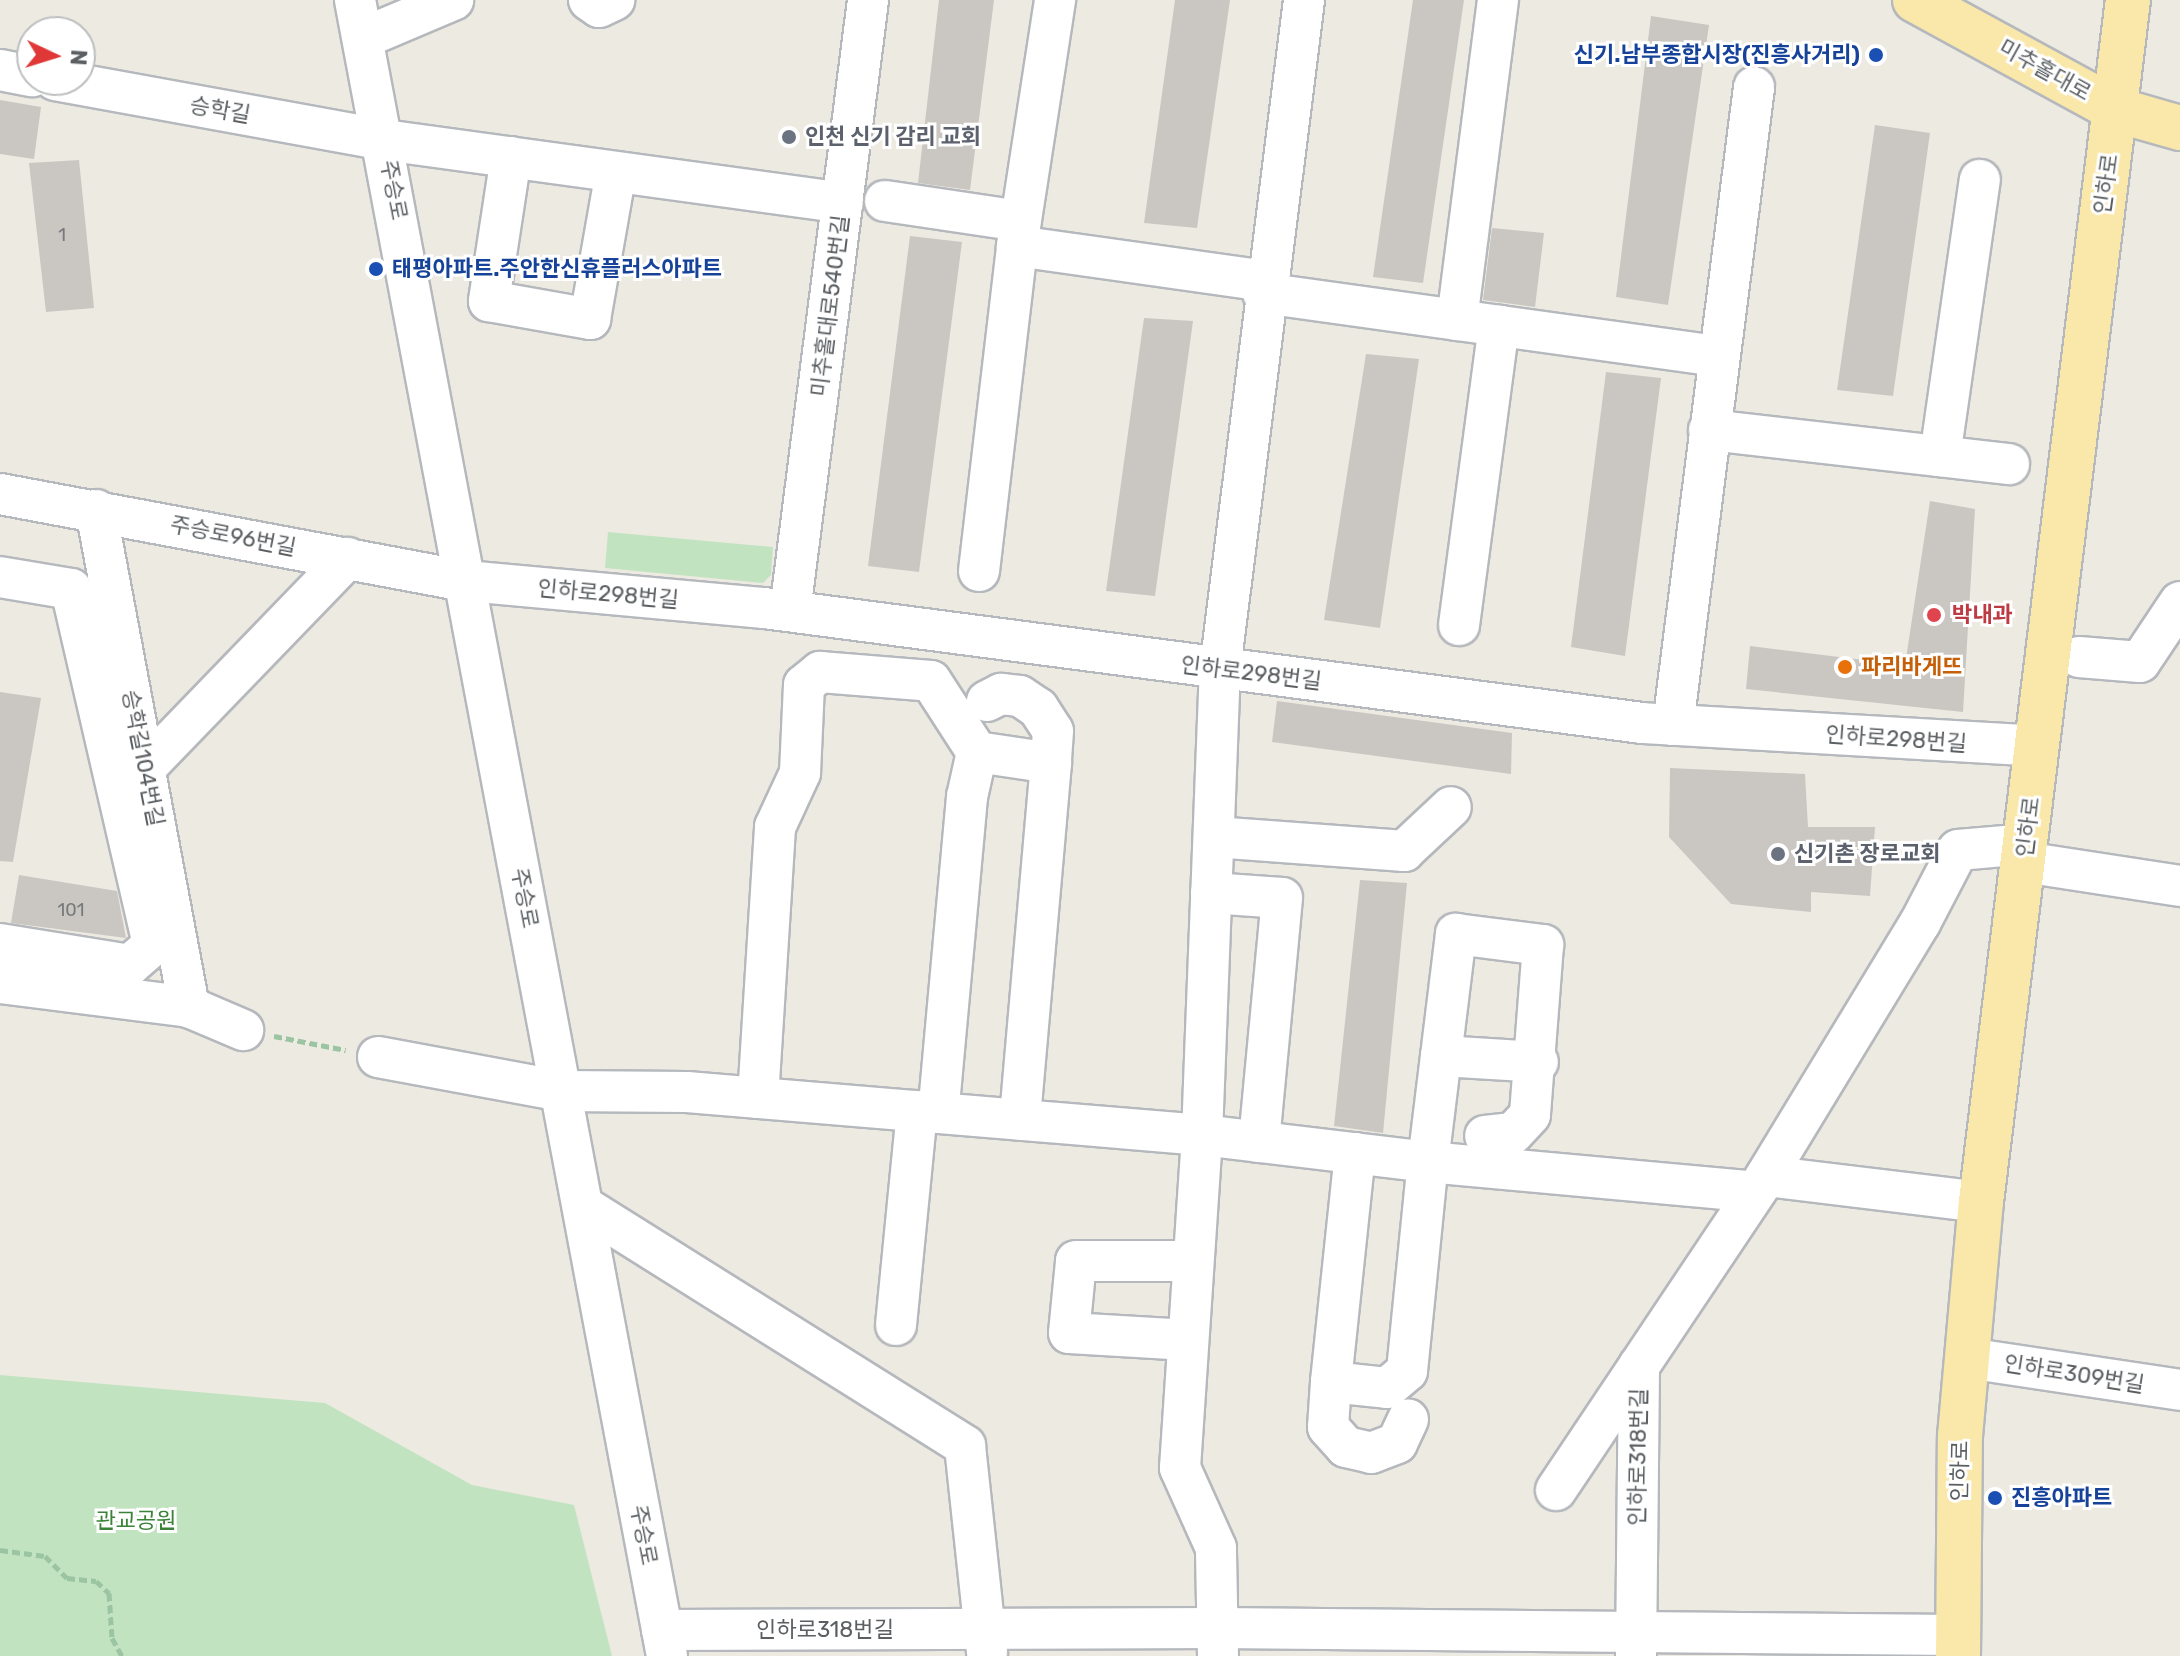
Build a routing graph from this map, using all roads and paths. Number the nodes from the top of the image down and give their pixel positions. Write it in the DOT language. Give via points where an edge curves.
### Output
graph roads {
  1 [pos="453,0"];
  2 [pos="589,0"];
  3 [pos="614,0"];
  4 [pos="868,0"];
  5 [pos="1055,0"];
  6 [pos="1304,0"];
  7 [pos="1498,0"];
  8 [pos="2128,0"];
  9 [pos="1927,3"];
  10 [pos="359,19"];
  11 [pos="96,87"];
  12 [pos="1754,87"];
  13 [pos="2117,110"];
  14 [pos="2180,128"];
  15 [pos="384,140"];
  16 [pos="511,157"];
  17 [pos="616,172"];
  18 [pos="1980,180"];
  19 [pos="885,201"];
  20 [pos="843,203"];
  21 [pos="1019,233"];
  22 [pos="1264,287"];
  23 [pos="1457,320"];
  24 [pos="1499,326"];
  25 [pos="1719,356"];
  26 [pos="1709,430"];
  27 [pos="1940,456"];
  28 [pos="2009,464"];
  29 [pos="0,494"];
  30 [pos="96,510"];
  31 [pos="348,558"];
  32 [pos="979,571"];
  33 [pos="0,577"];
  34 [pos="466,581"];
  35 [pos="2180,602"];
  36 [pos="790,611"];
  37 [pos="1459,625"];
  38 [pos="2079,657"];
  39 [pos="1220,669"];
  40 [pos="987,701"];
  41 [pos="1673,725"];
  42 [pos="2038,746"];
  43 [pos="977,752"];
  44 [pos="1051,763"];
  45 [pos="130,777"];
  46 [pos="1451,807"];
  47 [pos="1214,837"];
  48 [pos="2025,853"];
  49 [pos="2180,886"];
  50 [pos="1211,893"];
  51 [pos="0,944"];
  52 [pos="0,983"];
  53 [pos="189,1007"];
  54 [pos="243,1030"];
  55 [pos="1441,1056"];
  56 [pos="378,1057"];
  57 [pos="1538,1062"];
  58 [pos="561,1091"];
  59 [pos="758,1098"];
  60 [pos="928,1112"];
  61 [pos="1020,1120"];
  62 [pos="1202,1135"];
  63 [pos="1485,1136"];
  64 [pos="1259,1142"];
  65 [pos="1355,1153"];
  66 [pos="1428,1162"];
  67 [pos="1760,1184"];
  68 [pos="1981,1202"];
  69 [pos="583,1206"];
  70 [pos="1193,1261"];
  71 [pos="896,1325"];
  72 [pos="1188,1340"];
  73 [pos="1967,1358"];
  74 [pos="1639,1366"];
  75 [pos="1331,1382"];
  76 [pos="2180,1390"];
  77 [pos="1408,1419"];
  78 [pos="1556,1490"];
  79 [pos="0,1550"];
  80 [pos="1276,1628"];
  81 [pos="988,1642"];
  82 [pos="1219,1642"];
  83 [pos="664,1643"];
  84 [pos="1592,1644"];
  85 [pos="1636,1644"];
  86 [pos="1958,1645"];
  87 [pos="122,1656"];
  88 [pos="1304,1656"];
  1 -- 10 [label="street"];
  2 -- 3 [label="street" via="599,7"];
  4 -- 20 [label="street, 미추홀대로540번길"];
  5 -- 21 [label="street"];
  6 -- 22 [label="street"];
  7 -- 23 [label="street"];
  8 -- 13 [label="main road, 인하로"];
  9 -- 13 [label="main road, 미추홀대로"];
  10 -- 15 [label="street, 주승로"];
  11 -- 15 [label="street, 승학길"];
  12 -- 25 [label="street"];
  13 -- 14 [label="main road, 미추홀대로"];
  13 -- 42 [label="main road, 인하로"];
  15 -- 16 [label="street, 주승로"];
  15 -- 34 [label="street, 주승로"];
  16 -- 17 [label="street, 주승로"];
  16 -- 17 [label="street" via="489,301 590,319"];
  17 -- 20 [label="street, 주승로"];
  18 -- 27 [label="street"];
  19 -- 21 [label="street"];
  20 -- 36 [label="street, 미추홀대로540번길"];
  21 -- 22 [label="street"];
  21 -- 32 [label="street"];
  22 -- 23 [label="street"];
  22 -- 39 [label="street"];
  23 -- 24 [label="street"];
  24 -- 25 [label="street"];
  24 -- 37 [label="street"];
  25 -- 26 [label="street"];
  26 -- 27 [label="street"];
  26 -- 41 [label="street"];
  27 -- 28 [label="street"];
  29 -- 30 [label="street, 주승로96번길"];
  30 -- 31 [label="street, 주승로96번길"];
  30 -- 45 [label="street, 승학길104번길"];
  31 -- 34 [label="street, 주승로96번길"];
  31 -- 45 [label="street"];
  33 -- 45 [label="street" via="71,589"];
  34 -- 36 [label="street, 인하로298번길"];
  34 -- 58 [label="street, 주승로"];
  35 -- 38 [label="street" via="2140,662"];
  36 -- 39 [label="street, 인하로298번길"];
  39 -- 41 [label="street, 인하로298번길"];
  39 -- 47 [label="street"];
  40 -- 44 [label="street" via="1001,694 1020,696 1038,708 1053,731"];
  41 -- 42 [label="street, 인하로298번길"];
  42 -- 48 [label="main road, 인하로"];
  43 -- 44 [label="street"];
  43 -- 59 [label="street" via="931,681 820,672 804,685 800,773 775,827"];
  43 -- 60 [label="street"];
  44 -- 61 [label="street"];
  45 -- 51 [label="street" via="153,945 130,965"];
  45 -- 53 [label="street, 승학길104번길"];
  46 -- 47 [label="street" via="1404,851"];
  47 -- 50 [label="street"];
  48 -- 49 [label="street"];
  48 -- 67 [label="street, 인하로318번길" via="1958,850 1920,923"];
  48 -- 68 [label="main road, 인하로"];
  50 -- 62 [label="street"];
  50 -- 64 [label="street" via="1282,898"];
  52 -- 53 [label="street"];
  53 -- 54 [label="street"];
  54 -- 56 [label="path"];
  55 -- 57 [label="street"];
  55 -- 57 [label="street" via="1456,934 1543,945"];
  55 -- 66 [label="street"];
  56 -- 58 [label="street"];
  57 -- 63 [label="street" via="1530,1115 1513,1133"];
  58 -- 59 [label="street"];
  58 -- 69 [label="street, 주승로"];
  59 -- 60 [label="street"];
  60 -- 61 [label="street"];
  60 -- 71 [label="street"];
  61 -- 62 [label="street"];
  62 -- 64 [label="street"];
  62 -- 70 [label="street"];
  64 -- 65 [label="street"];
  65 -- 66 [label="street"];
  65 -- 75 [label="street"];
  66 -- 67 [label="street"];
  66 -- 75 [label="street" via="1407,1371 1387,1388"];
  67 -- 68 [label="street"];
  67 -- 74 [label="street, 인하로318번길"];
  68 -- 73 [label="main road, 인하로"];
  69 -- 81 [label="street" via="965,1446"];
  69 -- 83 [label="street, 주승로"];
  70 -- 72 [label="street"];
  70 -- 72 [label="street" via="1076,1261 1069,1333"];
  72 -- 82 [label="street" via="1180,1468 1216,1548"];
  73 -- 76 [label="street, 인하로309번길"];
  73 -- 86 [label="main road, 인하로" via="1960,1436"];
  74 -- 78 [label="street"];
  74 -- 85 [label="street, 인하로318번길"];
  75 -- 77 [label="street" via="1328,1427 1346,1447 1371,1453 1397,1443"];
  79 -- 87 [label="path" via="45,1556 67,1578 96,1581 109,1593 112,1638"];
  80 -- 82 [label="street, 인하로318번길"];
  80 -- 84 [label="street, 인하로318번길"];
  80 -- 88 [label="street"];
  81 -- 82 [label="street, 인하로318번길"];
  81 -- 83 [label="street, 인하로318번길"];
  84 -- 85 [label="street, 인하로318번길"];
  85 -- 86 [label="street, 인하로318번길"];
}
